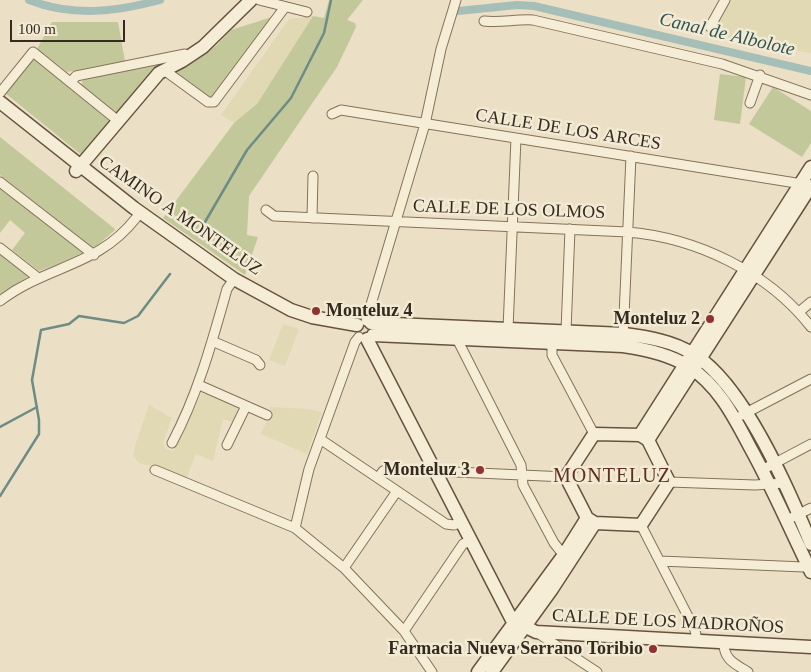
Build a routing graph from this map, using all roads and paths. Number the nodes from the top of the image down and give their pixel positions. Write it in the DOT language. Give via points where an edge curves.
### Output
graph roads {
  1 [pos="251,0"];
  2 [pos="259,0"];
  3 [pos="456,0"];
  4 [pos="725,0"];
  5 [pos="285,7"];
  6 [pos="307,12"];
  7 [pos="484,21"];
  8 [pos="710,27"];
  9 [pos="190,56"];
  10 [pos="164,70"];
  11 [pos="760,76"];
  12 [pos="71,82"];
  13 [pos="0,92"];
  14 [pos="811,95"];
  15 [pos="0,102"];
  16 [pos="750,103"];
  17 [pos="0,109"];
  18 [pos="332,114"];
  19 [pos="117,120"];
  20 [pos="425,124"];
  21 [pos="516,138"];
  22 [pos="631,156"];
  23 [pos="811,167"];
  24 [pos="78,169"];
  25 [pos="312,176"];
  26 [pos="0,182"];
  27 [pos="808,188"];
  28 [pos="266,210"];
  29 [pos="136,218"];
  30 [pos="312,218"];
  31 [pos="394,222"];
  32 [pos="513,228"];
  33 [pos="570,229"];
  34 [pos="628,232"];
  35 [pos="0,248"];
  36 [pos="94,256"];
  37 [pos="750,272"];
  38 [pos="38,277"];
  39 [pos="232,281"];
  40 [pos="0,300"];
  41 [pos="811,302"];
  42 [pos="799,312"];
  43 [pos="811,327"];
  44 [pos="508,329"];
  45 [pos="364,330"];
  46 [pos="457,333"];
  47 [pos="557,335"];
  48 [pos="623,340"];
  49 [pos="212,341"];
  50 [pos="697,356"];
  51 [pos="260,365"];
  52 [pos="689,367"];
  53 [pos="811,379"];
  54 [pos="199,385"];
  55 [pos="246,406"];
  56 [pos="746,412"];
  57 [pos="267,416"];
  58 [pos="735,418"];
  59 [pos="594,434"];
  60 [pos="644,438"];
  61 [pos="320,439"];
  62 [pos="172,442"];
  63 [pos="811,444"];
  64 [pos="227,445"];
  65 [pos="768,467"];
  66 [pos="154,470"];
  67 [pos="435,472"];
  68 [pos="522,475"];
  69 [pos="378,478"];
  70 [pos="566,478"];
  71 [pos="669,482"];
  72 [pos="784,483"];
  73 [pos="770,485"];
  74 [pos="397,491"];
  75 [pos="811,508"];
  76 [pos="793,517"];
  77 [pos="591,521"];
  78 [pos="460,522"];
  79 [pos="641,525"];
  80 [pos="295,528"];
  81 [pos="470,541"];
  82 [pos="811,544"];
  83 [pos="566,558"];
  84 [pos="660,561"];
  85 [pos="344,568"];
  86 [pos="810,568"];
  87 [pos="525,627"];
  88 [pos="404,631"];
  89 [pos="568,634"];
  90 [pos="697,641"];
  91 [pos="724,642"];
  92 [pos="811,647"];
  93 [pos="562,650"];
  94 [pos="432,672"];
  95 [pos="478,672"];
  96 [pos="492,672"];
  97 [pos="597,672"];
  98 [pos="748,672"];
  1 -- 9 [label="street"];
  2 -- 5 [label="street"];
  3 -- 20 [label="street" via="441,49"];
  4 -- 8 [label="street"];
  5 -- 6 [label="street"];
  5 -- 10 [label="street" via="214,102 208,102"];
  7 -- 11 [label="street" via="533,20 722,64"];
  9 -- 10 [label="street"];
  9 -- 12 [label="street" via="185,54 76,76"];
  10 -- 19 [label="street"];
  11 -- 14 [label="street"];
  11 -- 16 [label="street"];
  12 -- 13 [label="street" via="33,52"];
  12 -- 19 [label="street"];
  15 -- 24 [label="street, CAMINO A MONTELUZ"];
  17 -- 24 [label="street, CAMINO A MONTELUZ"];
  18 -- 20 [label="street, CALLE DE LOS ARCES" via="341,110"];
  19 -- 24 [label="street"];
  20 -- 21 [label="street, CALLE DE LOS ARCES"];
  20 -- 31 [label="street"];
  21 -- 22 [label="street, CALLE DE LOS ARCES"];
  21 -- 32 [label="street"];
  22 -- 27 [label="street, CALLE DE LOS ARCES"];
  22 -- 34 [label="street"];
  23 -- 27 [label="street"];
  24 -- 29 [label="street, CAMINO A MONTELUZ"];
  24 -- 39 [label="street, CAMINO A MONTELUZ"];
  25 -- 30 [label="street"];
  26 -- 36 [label="street"];
  27 -- 37 [label="street"];
  28 -- 30 [label="street, CALLE DE LOS OLMOS" via="274,216"];
  29 -- 36 [label="street" via="125,232"];
  29 -- 39 [label="street, CAMINO A MONTELUZ"];
  30 -- 31 [label="street, CALLE DE LOS OLMOS"];
  31 -- 32 [label="street, CALLE DE LOS OLMOS"];
  31 -- 45 [label="street"];
  32 -- 33 [label="street, CALLE DE LOS OLMOS"];
  32 -- 44 [label="street"];
  33 -- 34 [label="street, CALLE DE LOS OLMOS"];
  33 -- 47 [label="street"];
  34 -- 37 [label="street, CALLE DE LOS OLMOS" via="699,248"];
  34 -- 48 [label="street"];
  35 -- 38 [label="street"];
  36 -- 38 [label="street"];
  37 -- 42 [label="street, CALLE DE LOS OLMOS"];
  37 -- 50 [label="street"];
  38 -- 40 [label="street"];
  39 -- 45 [label="street, CAMINO A MONTELUZ" via="291,310"];
  39 -- 49 [label="street"];
  41 -- 42 [label="street"];
  42 -- 43 [label="street, CALLE DE LOS OLMOS"];
  44 -- 46 [label="street"];
  44 -- 47 [label="street"];
  45 -- 46 [label="street, CAMINO A MONTELUZ"];
  45 -- 61 [label="street"];
  45 -- 67 [label="street"];
  46 -- 47 [label="street"];
  46 -- 68 [label="street"];
  47 -- 48 [label="street"];
  47 -- 48 [label="street"];
  47 -- 59 [label="street" via="552,355"];
  48 -- 50 [label="street" via="665,342"];
  48 -- 52 [label="street"];
  49 -- 51 [label="street" via="256,360"];
  49 -- 54 [label="street"];
  50 -- 52 [label="street"];
  50 -- 56 [label="street" via="734,392"];
  52 -- 58 [label="street" via="722,397"];
  52 -- 60 [label="street"];
  53 -- 56 [label="street"];
  54 -- 55 [label="street"];
  54 -- 62 [label="street"];
  55 -- 57 [label="street"];
  55 -- 64 [label="street"];
  56 -- 58 [label="street"];
  56 -- 65 [label="street"];
  58 -- 65 [label="street"];
  59 -- 60 [label="street"];
  59 -- 70 [label="street"];
  60 -- 71 [label="street"];
  61 -- 69 [label="street"];
  61 -- 80 [label="street"];
  63 -- 65 [label="street"];
  65 -- 72 [label="street"];
  65 -- 73 [label="street"];
  66 -- 80 [label="street"];
  67 -- 68 [label="street"];
  67 -- 69 [label="street" via="389,469"];
  67 -- 78 [label="street"];
  68 -- 70 [label="street"];
  68 -- 83 [label="street" via="523,485"];
  69 -- 74 [label="street"];
  70 -- 77 [label="street"];
  71 -- 73 [label="street"];
  71 -- 79 [label="street"];
  72 -- 73 [label="street"];
  72 -- 76 [label="street"];
  73 -- 76 [label="street"];
  74 -- 78 [label="street" via="446,524"];
  74 -- 85 [label="street"];
  75 -- 76 [label="street"];
  76 -- 82 [label="street"];
  76 -- 86 [label="street"];
  77 -- 79 [label="street"];
  77 -- 83 [label="street"];
  78 -- 81 [label="street"];
  79 -- 84 [label="street"];
  80 -- 85 [label="street"];
  81 -- 87 [label="street" via="507,613"];
  81 -- 88 [label="street" via="463,544"];
  83 -- 87 [label="street"];
  84 -- 86 [label="street"];
  84 -- 90 [label="street" via="695,630"];
  85 -- 88 [label="street"];
  87 -- 89 [label="street, CALLE DE LOS MADROÑOS"];
  87 -- 93 [label="street"];
  87 -- 95 [label="street"];
  87 -- 96 [label="street"];
  88 -- 94 [label="street"];
  89 -- 90 [label="street, CALLE DE LOS MADROÑOS"];
  89 -- 93 [label="street"];
  90 -- 91 [label="street, CALLE DE LOS MADROÑOS"];
  91 -- 92 [label="street, CALLE DE LOS MADROÑOS"];
  91 -- 98 [label="street" via="724,653 729,660"];
  93 -- 97 [label="street"];
}
